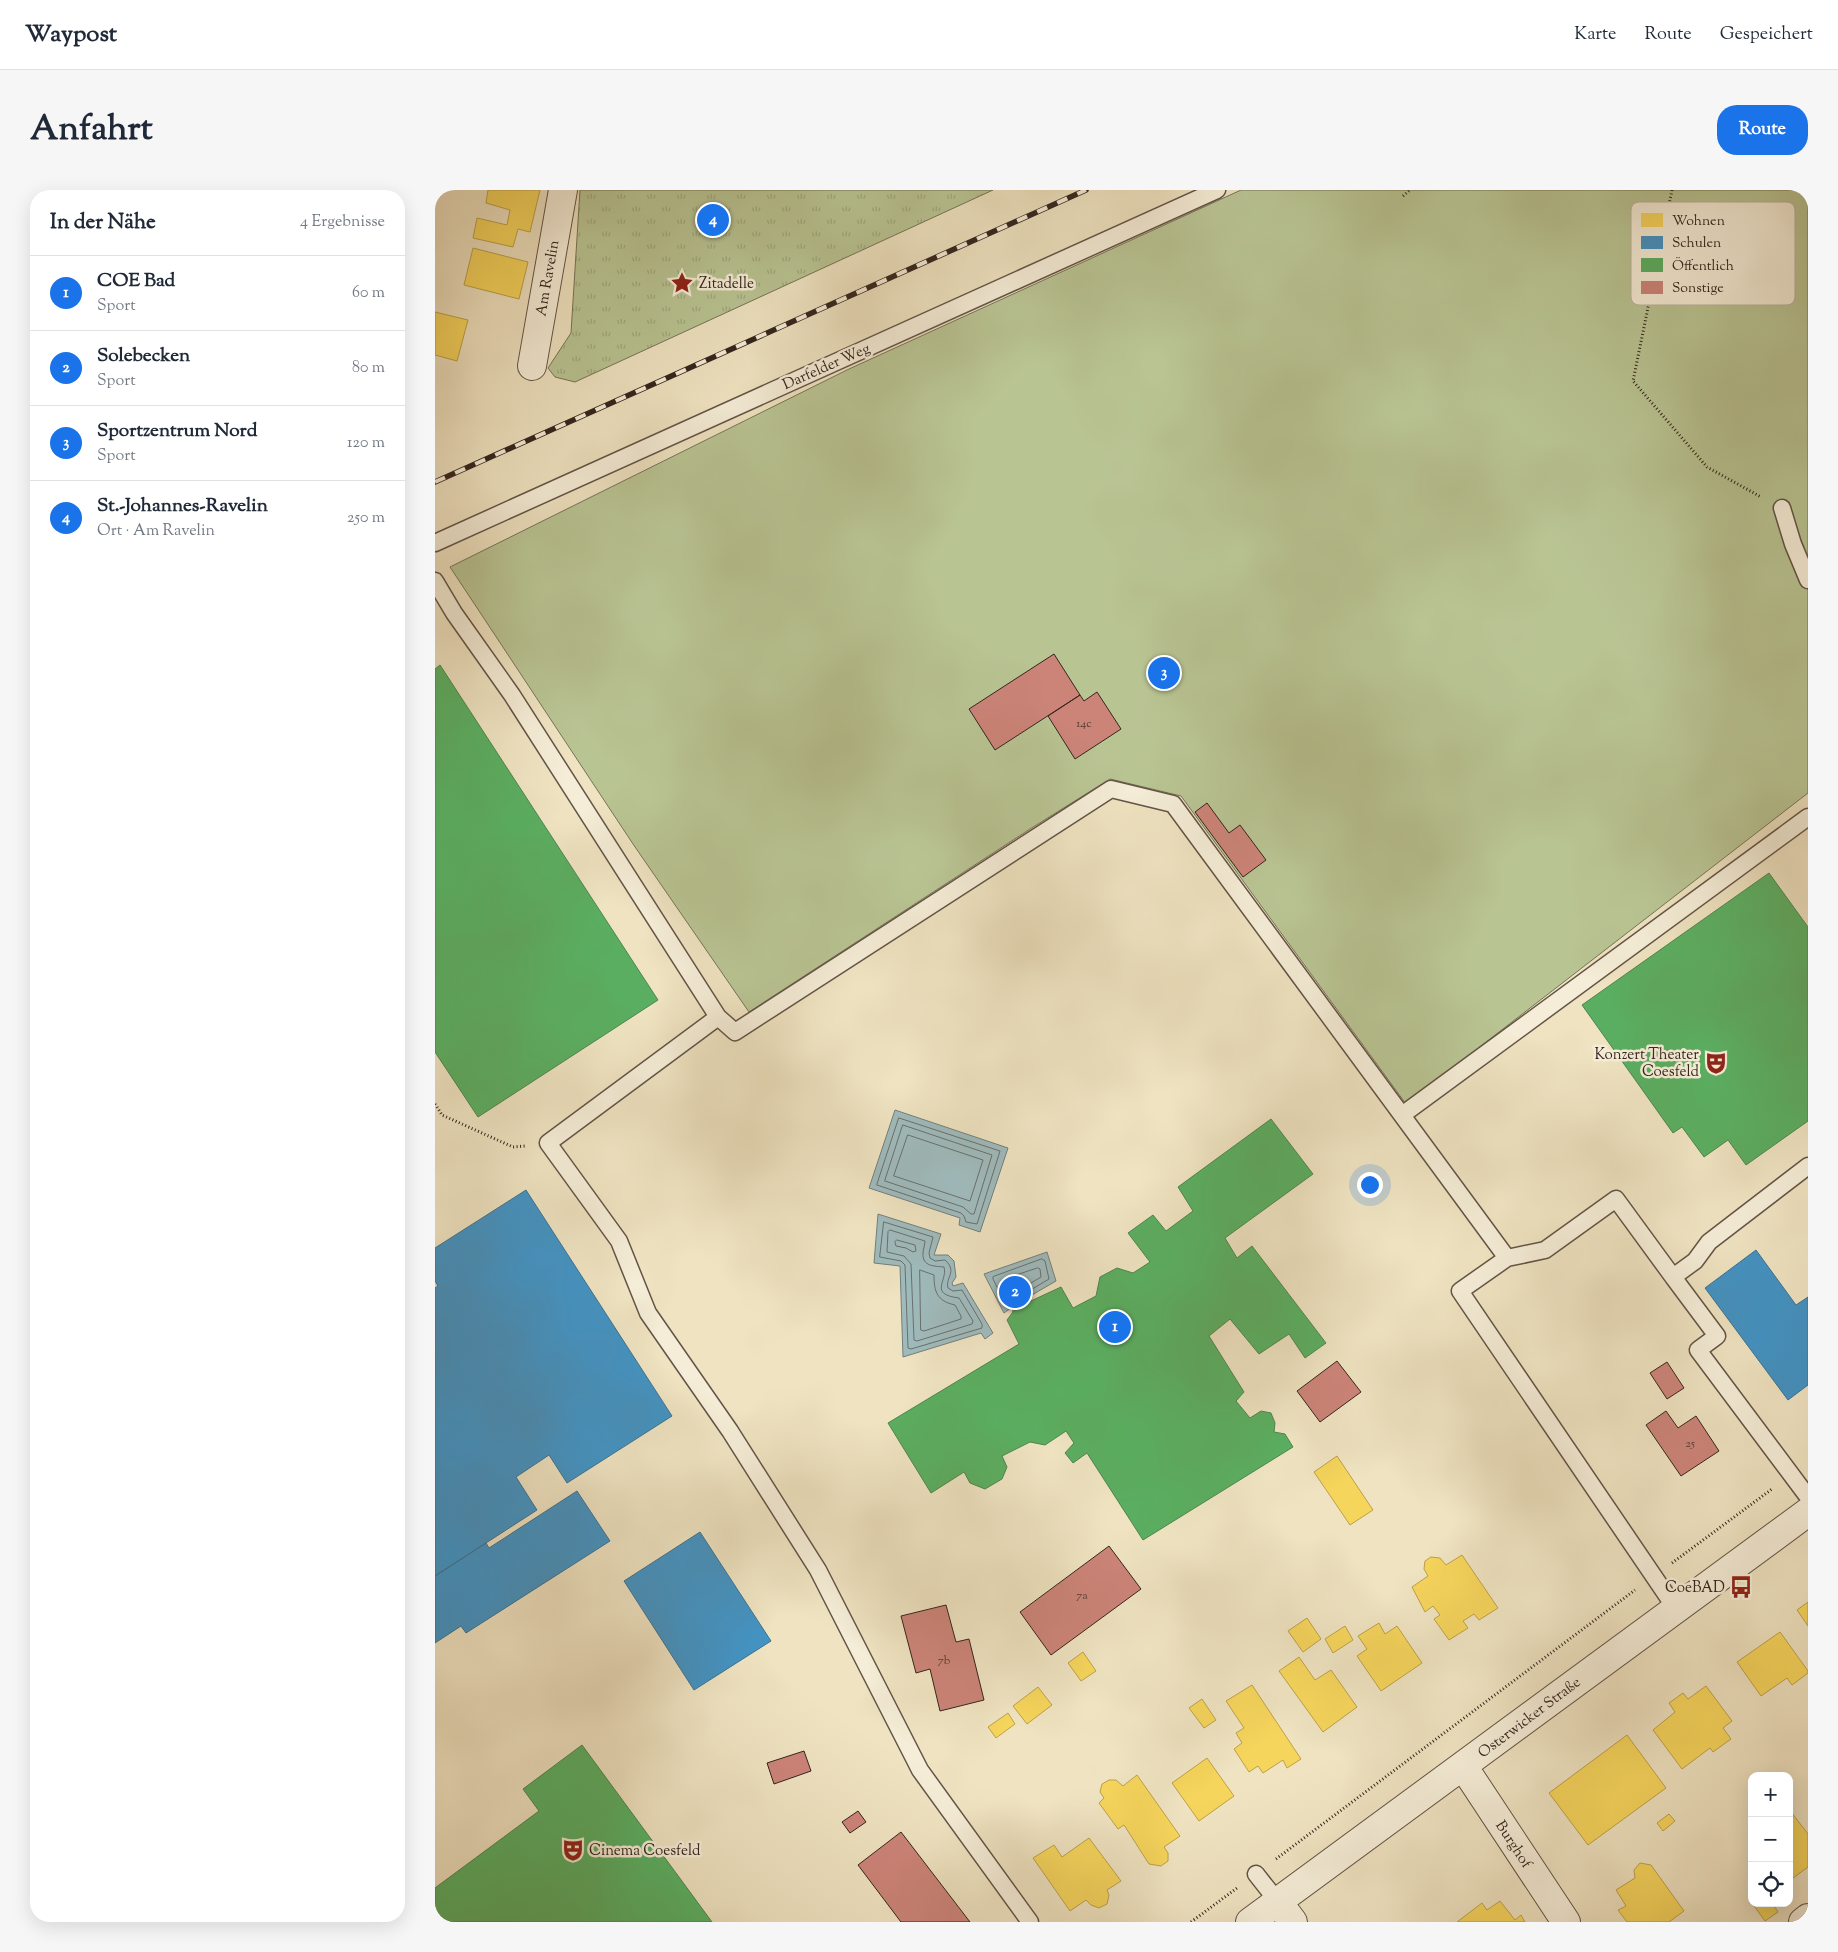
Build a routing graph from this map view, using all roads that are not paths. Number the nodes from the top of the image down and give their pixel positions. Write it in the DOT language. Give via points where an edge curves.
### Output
graph roads {
  1 [pos="563,190"];
  2 [pos="1217,190"];
  3 [pos="532,366"];
  4 [pos="1782,508"];
  5 [pos="435,543"];
  6 [pos="1808,580"];
  7 [pos="435,581"];
  8 [pos="1808,817"];
  9 [pos="719,1017"];
  10 [pos="1403,1115"];
  11 [pos="1808,1166"];
  12 [pos="1507,1258"];
  13 [pos="1673,1276"];
  14 [pos="1808,1497"];
  15 [pos="1808,1512"];
  16 [pos="1676,1609"];
  17 [pos="1463,1766"];
  18 [pos="1256,1874"];
  19 [pos="1286,1912"];
  20 [pos="1808,1918"];
  21 [pos="1031,1922"];
  22 [pos="1250,1922"];
  23 [pos="1566,1922"];
  24 [pos="1803,1922"];
  1 -- 3 [label="street, Am Ravelin"];
  2 -- 5 [label="lane, Darfelder Weg"];
  4 -- 6 [label="lane"];
  7 -- 9 [label="lane"];
  8 -- 10 [label="lane"];
  9 -- 10 [label="lane" via="735,1032 1111,789 1173,804"];
  9 -- 21 [label="lane" via="549,1144 619,1241 648,1313 730,1431 818,1570 920,1770"];
  10 -- 12 [label="lane"];
  11 -- 13 [label="lane" via="1709,1242 1695,1261"];
  12 -- 13 [label="lane" via="1545,1250 1616,1199"];
  12 -- 16 [label="lane" via="1460,1291"];
  13 -- 14 [label="lane" via="1717,1336 1698,1350"];
  15 -- 16 [label="street, Osterwicker Straße"];
  16 -- 17 [label="street, Osterwicker Straße"];
  17 -- 19 [label="street, Osterwicker Straße"];
  17 -- 23 [label="street, Burghof"];
  18 -- 19 [label="lane"];
  19 -- 22 [label="street, Osterwicker Straße"];
  20 -- 24 [label="street"];
}
